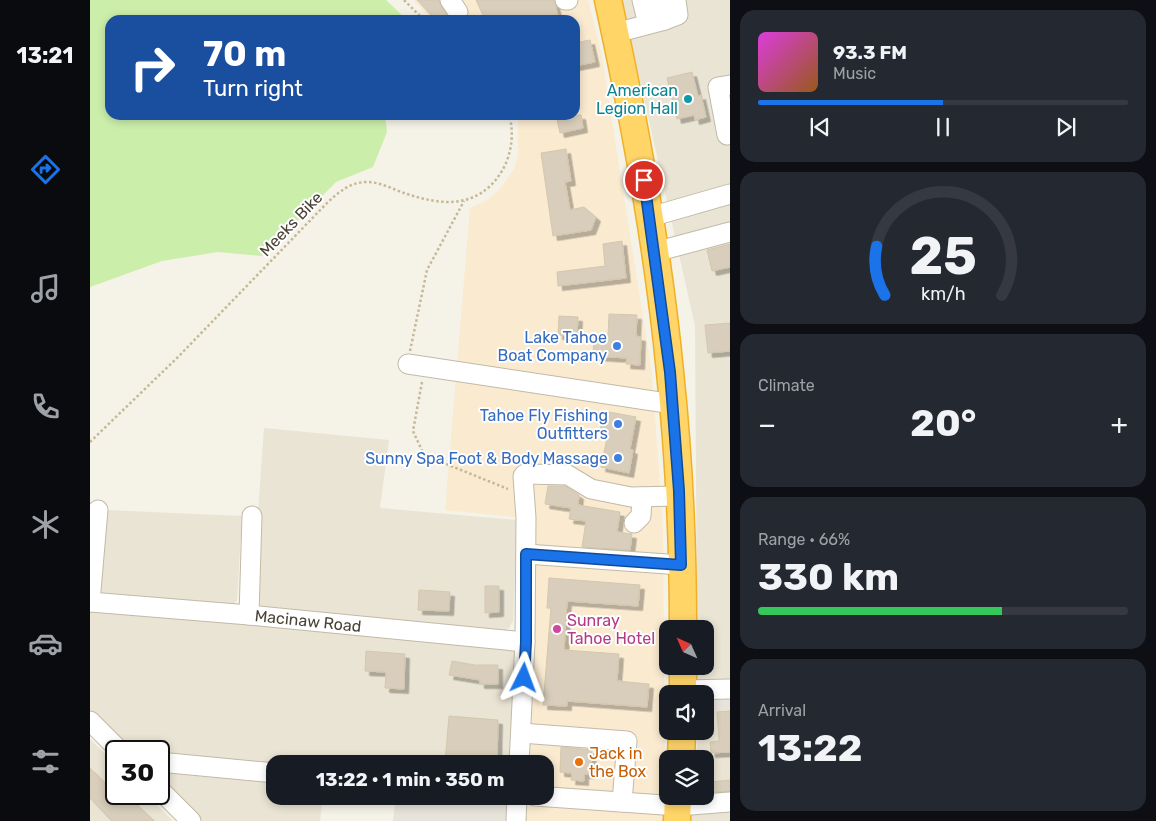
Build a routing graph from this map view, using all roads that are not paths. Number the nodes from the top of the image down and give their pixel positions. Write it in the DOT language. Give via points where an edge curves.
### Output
graph roads {
  1 [pos="608,0"];
  2 [pos="642,0"];
  3 [pos="661,0"];
  4 [pos="676,0"];
  5 [pos="656,22"];
  6 [pos="615,33"];
  7 [pos="730,85"];
  8 [pos="729,141"];
  9 [pos="730,194"];
  10 [pos="650,217"];
  11 [pos="730,232"];
  12 [pos="655,252"];
  13 [pos="408,364"];
  14 [pos="673,404"];
  15 [pos="679,496"];
  16 [pos="642,497"];
  17 [pos="98,510"];
  18 [pos="252,516"];
  19 [pos="634,523"];
  20 [pos="526,554"];
  21 [pos="681,565"];
  22 [pos="90,602"];
  23 [pos="248,615"];
  24 [pos="683,620"];
  25 [pos="526,642"];
  26 [pos="683,683"];
  27 [pos="730,689"];
  28 [pos="90,721"];
  29 [pos="521,733"];
  30 [pos="109,740"];
  31 [pos="520,755"];
  32 [pos="170,763"];
  33 [pos="266,771"];
  34 [pos="554,797"];
  35 [pos="170,800"];
  36 [pos="622,802"];
  37 [pos="730,802"];
  38 [pos="517,805"];
  39 [pos="678,808"];
  40 [pos="191,821"];
  41 [pos="516,821"];
  1 -- 6 [label="highway"];
  2 -- 5 [label="street"];
  3 -- 5 [label="street"];
  4 -- 5 [label="street" via="678,15"];
  5 -- 6 [label="street"];
  6 -- 10 [label="highway"];
  7 -- 8 [label="street" via="718,87"];
  9 -- 10 [label="street"];
  10 -- 12 [label="highway"];
  11 -- 12 [label="street"];
  12 -- 14 [label="highway"];
  13 -- 14 [label="street"];
  14 -- 15 [label="highway"];
  15 -- 16 [label="street"];
  15 -- 21 [label="highway"];
  16 -- 19 [label="street" via="641,516"];
  16 -- 20 [label="street" via="591,489 568,476 525,474"];
  17 -- 22 [label="street"];
  18 -- 23 [label="street"];
  20 -- 21 [label="street"];
  20 -- 25 [label="street"];
  21 -- 24 [label="highway"];
  22 -- 23 [label="street, Macinaw Road"];
  23 -- 25 [label="street, Macinaw Road"];
  25 -- 29 [label="street"];
  26 -- 27 [label="street"];
  28 -- 30 [label="street"];
  29 -- 31 [label="street"];
  29 -- 36 [label="street" via="627,741"];
  32 -- 33 [label="street"];
  34 -- 36 [label="street"];
  35 -- 40 [label="street"];
  36 -- 39 [label="street"];
  37 -- 39 [label="street"];
  38 -- 41 [label="street"];
}
